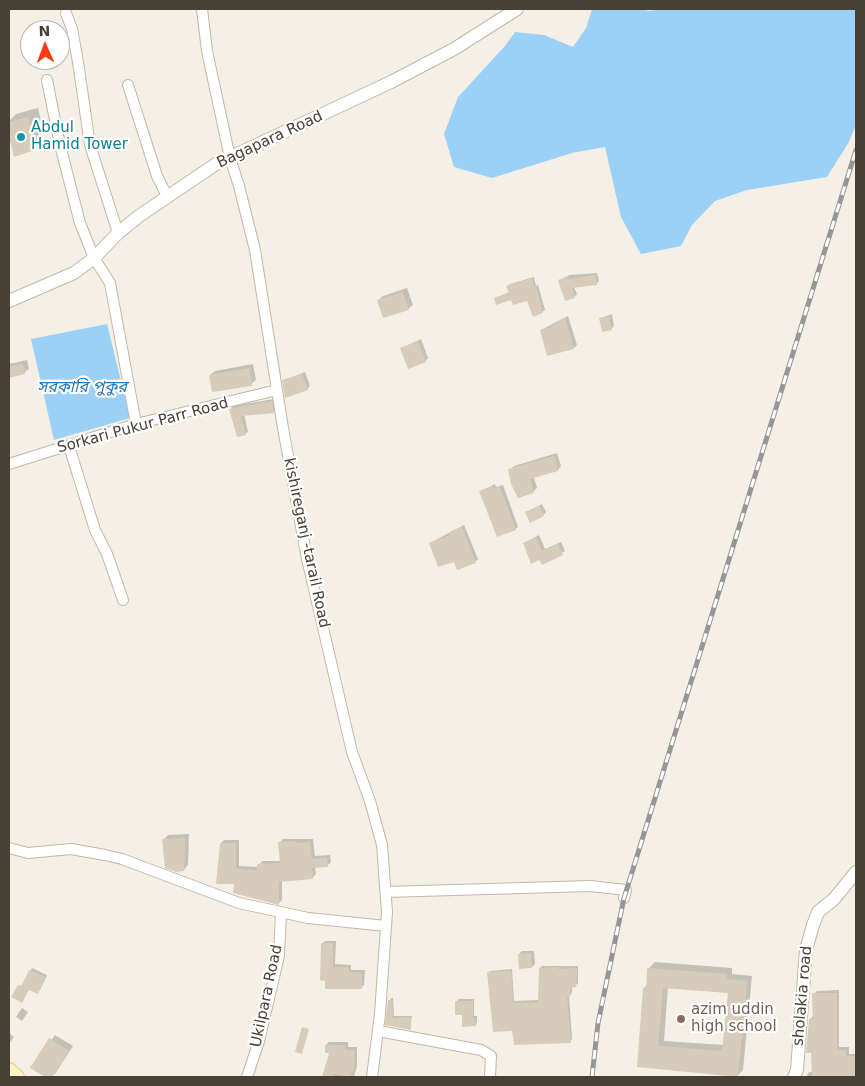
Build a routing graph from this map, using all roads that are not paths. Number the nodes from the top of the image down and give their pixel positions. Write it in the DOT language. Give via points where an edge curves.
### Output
graph roads {
  1 [pos="202,9"];
  2 [pos="517,9"];
  3 [pos="66,13"];
  4 [pos="47,80"];
  5 [pos="128,85"];
  6 [pos="230,158"];
  7 [pos="167,196"];
  8 [pos="118,233"];
  9 [pos="94,258"];
  10 [pos="9,301"];
  11 [pos="277,390"];
  12 [pos="136,424"];
  13 [pos="69,446"];
  14 [pos="9,464"];
  15 [pos="123,600"];
  16 [pos="9,848"];
  17 [pos="856,872"];
  18 [pos="386,892"];
  19 [pos="624,898"];
  20 [pos="281,913"];
  21 [pos="386,926"];
  22 [pos="378,1031"];
  23 [pos="9,1070"];
  24 [pos="17,1077"];
  25 [pos="247,1077"];
  26 [pos="372,1077"];
  27 [pos="490,1077"];
  28 [pos="794,1077"];
  1 -- 6 [label="street, kishireganj -tarail Road" via="207,51"];
  2 -- 6 [label="street, Bagapara Road" via="446,53"];
  3 -- 8 [label="street" via="78,62 90,146"];
  4 -- 9 [label="street" via="66,171 80,223"];
  5 -- 7 [label="street" via="156,176"];
  6 -- 7 [label="street, Bagapara Road"];
  6 -- 11 [label="street, kishireganj -tarail Road" via="254,250"];
  7 -- 8 [label="street, Bagapara Road"];
  8 -- 9 [label="street, Bagapara Road"];
  9 -- 10 [label="street, Bagapara Road" via="74,273"];
  9 -- 12 [label="street" via="110,283"];
  11 -- 12 [label="street, Sorkari Pukur Parr Road"];
  11 -- 18 [label="street, kishireganj -tarail Road" via="307,559 348,735 382,845"];
  12 -- 13 [label="street, Sorkari Pukur Parr Road"];
  13 -- 14 [label="street, Sorkari Pukur Parr Road"];
  13 -- 15 [label="street" via="95,530"];
  16 -- 20 [label="street" via="28,853 71,849 122,859 239,903"];
  17 -- 28 [label="street, sholakia road" via="834,899 818,912 813,924 806,950"];
  18 -- 19 [label="street" via="590,886 626,890"];
  18 -- 21 [label="street, kishireganj -tarail Road"];
  20 -- 21 [label="street"];
  20 -- 25 [label="street, Ukilpara Road" via="279,956"];
  21 -- 22 [label="street, kishireganj -tarail Road"];
  22 -- 26 [label="street, kishireganj -tarail Road"];
  22 -- 27 [label="street" via="481,1050 491,1056"];
  23 -- 24 [label="main road"];
}
